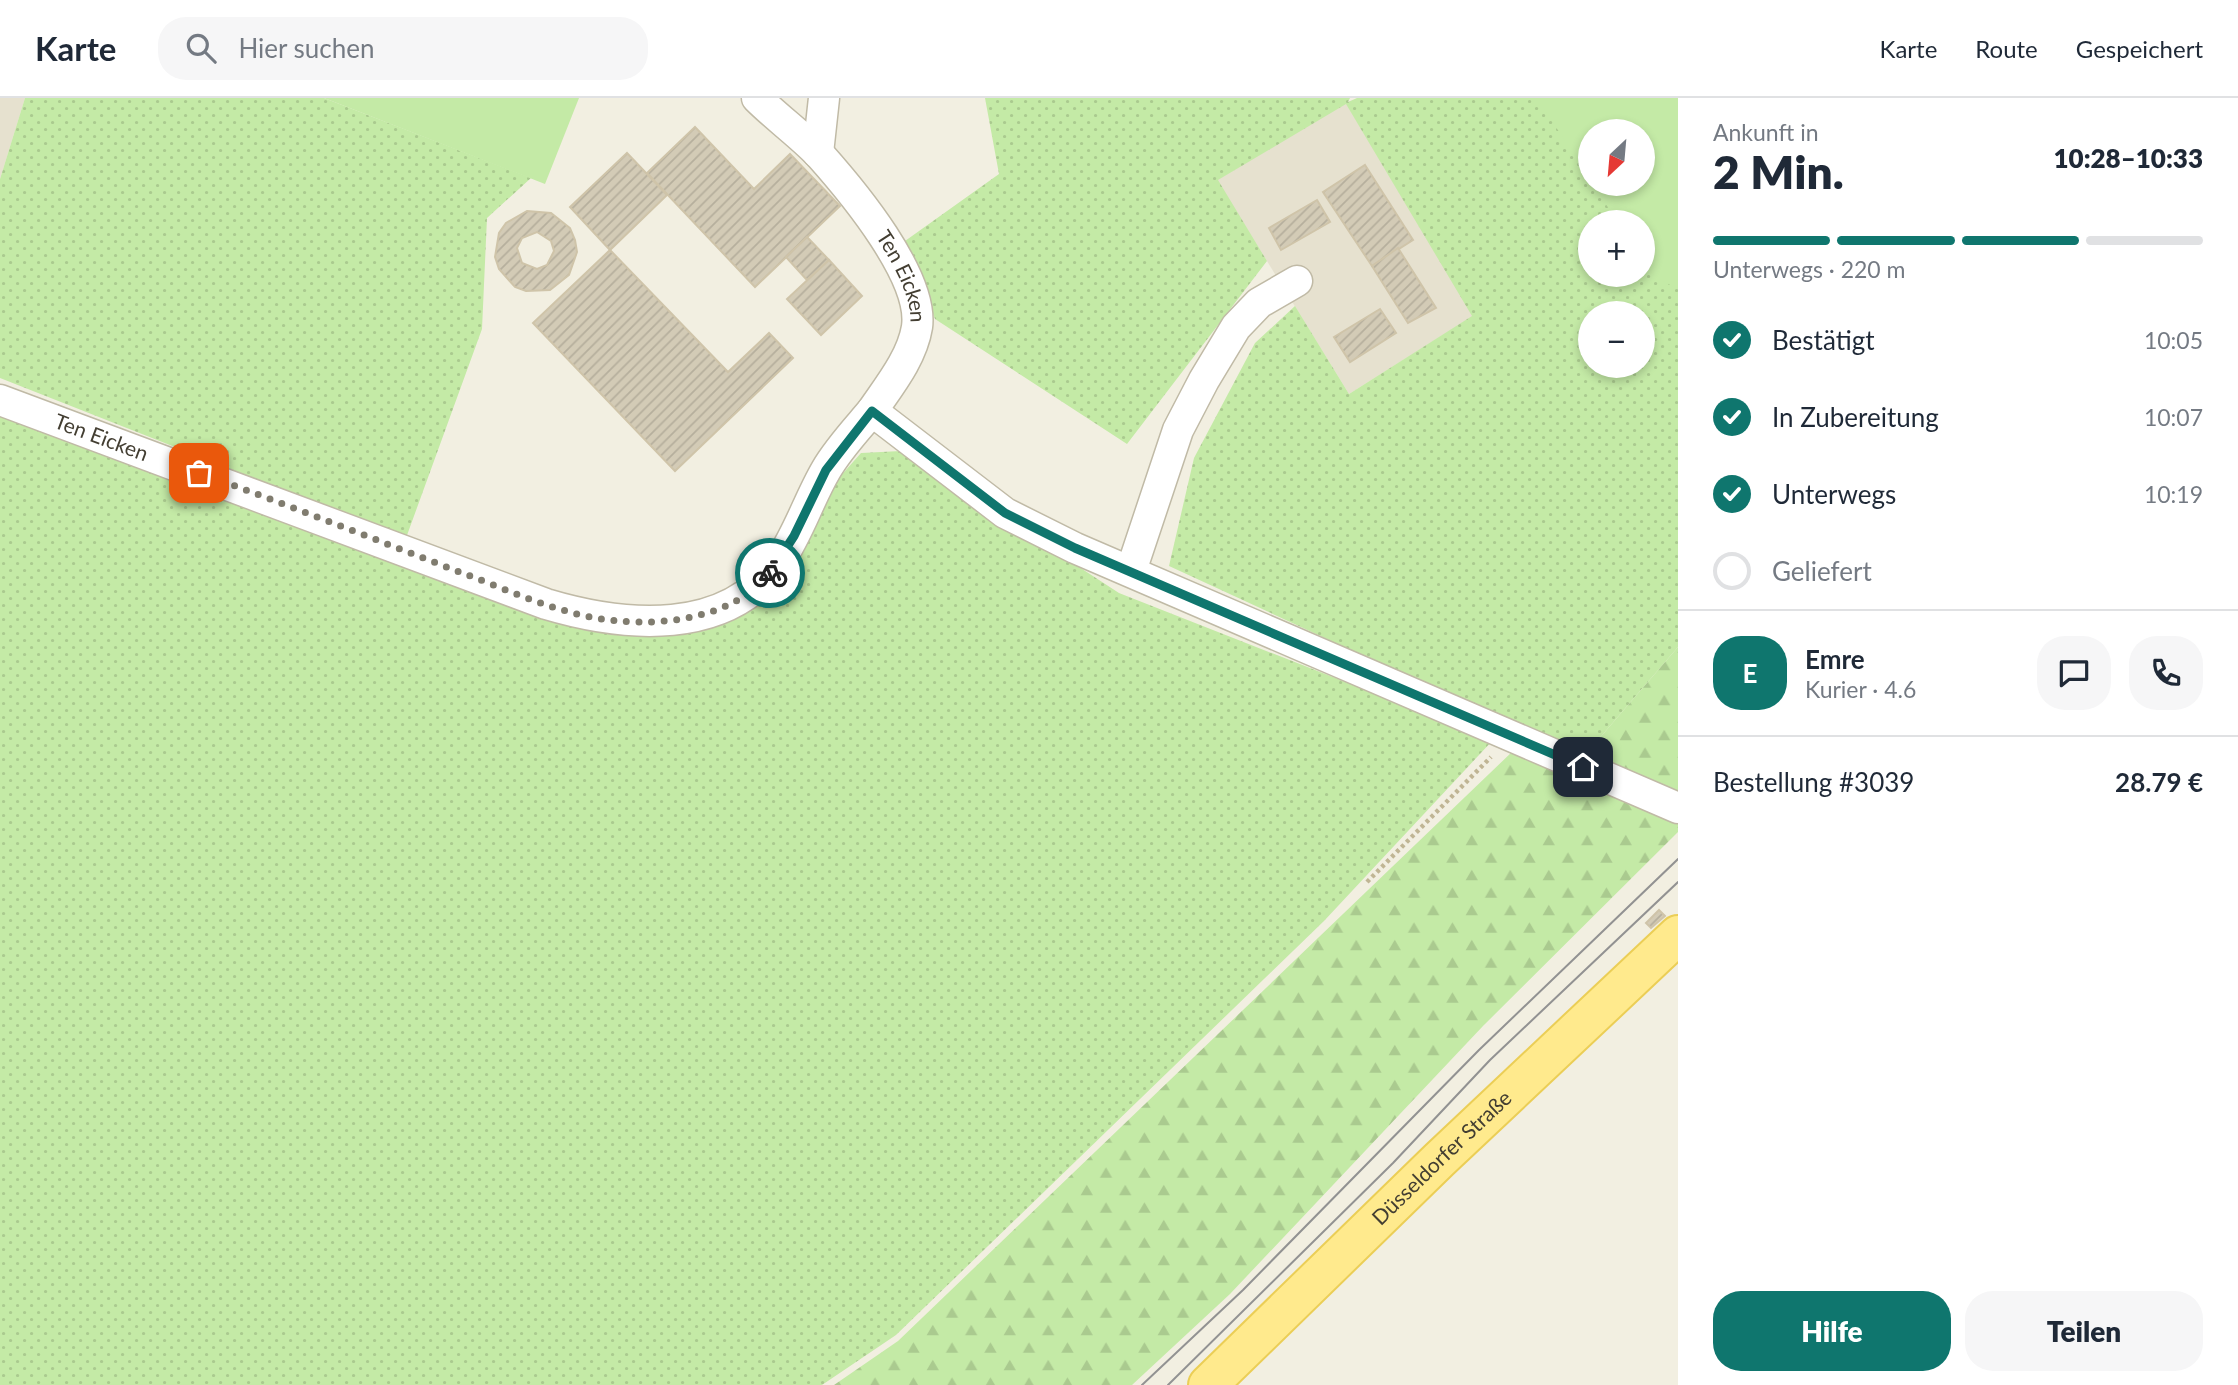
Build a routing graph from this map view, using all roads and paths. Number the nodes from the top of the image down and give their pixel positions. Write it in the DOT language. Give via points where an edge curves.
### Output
graph roads {
  1 [pos="757,98"];
  2 [pos="824,98"];
  3 [pos="818,153"];
  4 [pos="1297,281"];
  5 [pos="0,400"];
  6 [pos="872,411"];
  7 [pos="1131,571"];
  8 [pos="1511,737"];
  9 [pos="1678,808"];
  10 [pos="1367,882"];
  11 [pos="1678,935"];
  12 [pos="1208,1385"];
  1 -- 3 [label="lane, Ten Eicken"];
  2 -- 3 [label="lane"];
  3 -- 6 [label="lane, Ten Eicken" via="903,266 916,300 914,341"];
  4 -- 7 [label="lane" via="1259,303 1236,327 1204,380 1178,430"];
  5 -- 6 [label="lane, Ten Eicken" via="546,604 618,621 659,622 693,617 751,592 780,560 826,470"];
  6 -- 7 [label="lane" via="1005,513"];
  7 -- 8 [label="lane"];
  8 -- 9 [label="lane"];
  8 -- 10 [label="path"];
  11 -- 12 [label="main road, Düsseldorfer Straße"];
}
